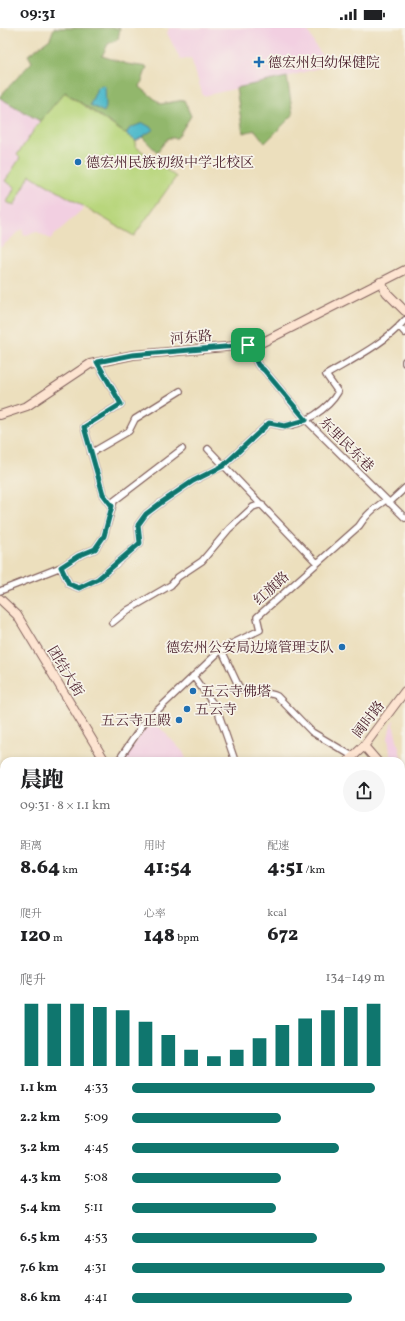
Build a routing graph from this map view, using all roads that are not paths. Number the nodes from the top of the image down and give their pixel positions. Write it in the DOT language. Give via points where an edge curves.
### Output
graph roads {
  1 [pos="405,270"];
  2 [pos="382,280"];
  3 [pos="405,303"];
  4 [pos="405,310"];
  5 [pos="405,320"];
  6 [pos="399,326"];
  7 [pos="405,333"];
  8 [pos="248,345"];
  9 [pos="97,362"];
  10 [pos="180,391"];
  11 [pos="0,416"];
  12 [pos="306,420"];
  13 [pos="182,449"];
  14 [pos="208,449"];
  15 [pos="91,453"];
  16 [pos="223,466"];
  17 [pos="405,488"];
  18 [pos="388,502"];
  19 [pos="262,504"];
  20 [pos="112,506"];
  21 [pos="405,518"];
  22 [pos="316,562"];
  23 [pos="61,567"];
  24 [pos="0,591"];
  25 [pos="0,599"];
  26 [pos="112,623"];
  27 [pos="224,648"];
  28 [pos="193,676"];
  29 [pos="405,690"];
  30 [pos="364,746"];
  31 [pos="103,757"];
  32 [pos="121,757"];
  33 [pos="234,757"];
  34 [pos="348,757"];
  35 [pos="353,757"];
  36 [pos="374,757"];
  1 -- 2 [label="main road, 河东路"];
  2 -- 3 [label="main road"];
  2 -- 4 [label="main road" via="387,293"];
  2 -- 8 [label="main road, 河东路" via="284,332"];
  5 -- 6 [label="street"];
  6 -- 7 [label="street"];
  6 -- 12 [label="street" via="375,345 326,375 338,392 332,401"];
  8 -- 9 [label="main road, 河东路" via="132,355"];
  8 -- 12 [label="street, 东里民东巷" via="258,365"];
  9 -- 11 [label="main road, 河东路" via="90,364 27,406"];
  9 -- 15 [label="street" via="121,404 84,427"];
  10 -- 15 [label="street" via="135,419 129,431"];
  12 -- 16 [label="street" via="285,426 269,423"];
  12 -- 18 [label="street, 东里民东巷"];
  13 -- 20 [label="street" via="114,501"];
  14 -- 16 [label="street"];
  15 -- 20 [label="street" via="103,494"];
  16 -- 19 [label="street"];
  16 -- 23 [label="street" via="193,481 146,514 138,525 140,543 98,579 79,588 69,584"];
  17 -- 18 [label="street, 红旗路"];
  18 -- 21 [label="street, 东里民东巷"];
  18 -- 22 [label="street, 红旗路" via="378,505 359,526"];
  19 -- 22 [label="street"];
  19 -- 26 [label="street" via="253,507 229,529 202,561 178,577 171,585 128,610"];
  20 -- 23 [label="street" via="104,536 95,549"];
  22 -- 27 [label="street, 红旗路" via="257,617 260,630"];
  23 -- 24 [label="street"];
  25 -- 31 [label="main road, 团结大街" via="17,615"];
  27 -- 28 [label="street, 红旗路"];
  27 -- 34 [label="street" via="224,655 239,687 246,692 271,693 277,696 312,732"];
  28 -- 32 [label="street, 红旗路" via="144,723"];
  28 -- 33 [label="street" via="217,709"];
  29 -- 30 [label="main road, 阔时路"];
  30 -- 35 [label="main road, 阔时路"];
  30 -- 36 [label="main road"];
}
